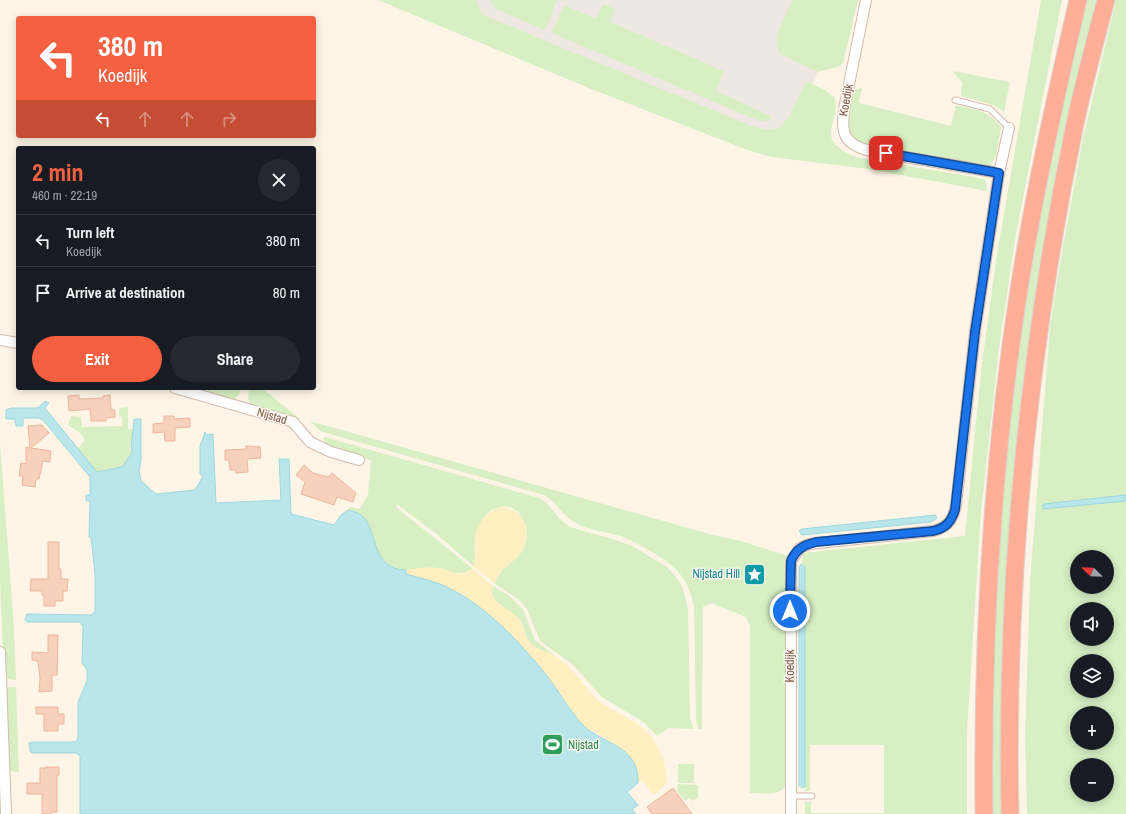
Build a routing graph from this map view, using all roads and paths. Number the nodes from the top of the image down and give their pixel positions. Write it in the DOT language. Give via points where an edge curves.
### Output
graph roads {
  1 [pos="866,0"];
  2 [pos="1078,0"];
  3 [pos="1106,0"];
  4 [pos="955,100"];
  5 [pos="1008,128"];
  6 [pos="999,173"];
  7 [pos="0,340"];
  8 [pos="16,343"];
  9 [pos="182,390"];
  10 [pos="359,460"];
  11 [pos="0,652"];
  12 [pos="791,796"];
  13 [pos="812,796"];
  14 [pos="6,814"];
  15 [pos="791,814"];
  16 [pos="984,814"];
  17 [pos="1010,814"];
  1 -- 6 [label="street, Koedijk" via="842,122 846,138 860,148"];
  2 -- 16 [label="highway" via="1032,210 1004,395 988,584"];
  3 -- 17 [label="highway" via="1061,198 1030,398 1013,609"];
  4 -- 5 [label="lane" via="990,109"];
  5 -- 6 [label="street, Koedijk"];
  6 -- 12 [label="street, Koedijk" via="975,332 957,500 952,519 946,526 933,531 809,544 797,552 791,561"];
  7 -- 8 [label="street"];
  9 -- 10 [label="street, Nijstad" via="293,422 310,442 331,452"];
  11 -- 14 [label="street"];
  12 -- 13 [label="lane"];
  12 -- 15 [label="street, Koedijk"];
}
